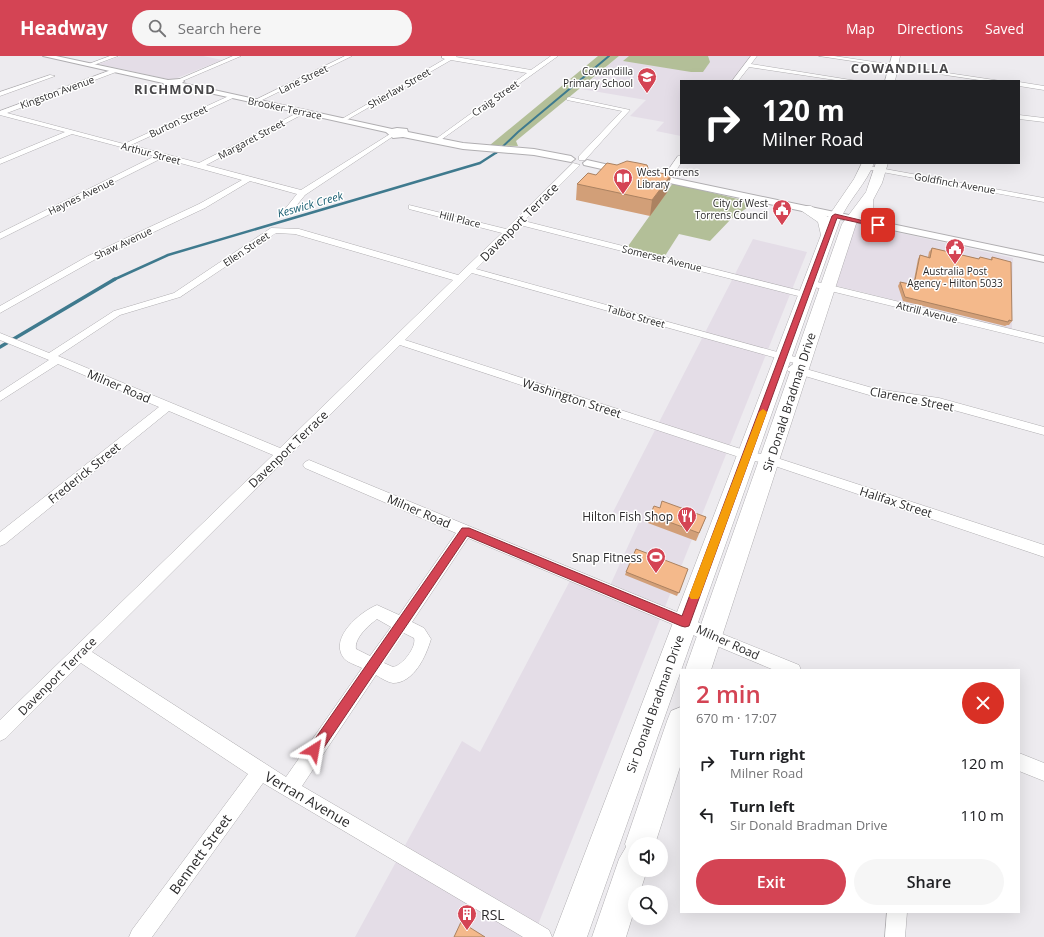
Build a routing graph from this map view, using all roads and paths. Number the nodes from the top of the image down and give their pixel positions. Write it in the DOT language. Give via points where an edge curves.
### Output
graph roads {
  1 [pos="46,56"];
  2 [pos="115,56"];
  3 [pos="238,56"];
  4 [pos="349,56"];
  5 [pos="437,56"];
  6 [pos="555,56"];
  7 [pos="754,56"];
  8 [pos="822,56"];
  9 [pos="896,56"];
  10 [pos="908,56"];
  11 [pos="452,57"];
  12 [pos="89,65"];
  13 [pos="747,65"];
  14 [pos="894,66"];
  15 [pos="114,71"];
  16 [pos="904,71"];
  17 [pos="532,72"];
  18 [pos="52,76"];
  19 [pos="816,78"];
  20 [pos="736,80"];
  21 [pos="841,80"];
  22 [pos="890,80"];
  23 [pos="989,80"];
  24 [pos="178,82"];
  25 [pos="1020,84"];
  26 [pos="1044,88"];
  27 [pos="0,94"];
  28 [pos="233,96"];
  29 [pos="569,99"];
  30 [pos="256,101"];
  31 [pos="30,102"];
  32 [pos="303,112"];
  33 [pos="0,113"];
  34 [pos="1020,117"];
  35 [pos="343,120"];
  36 [pos="1044,120"];
  37 [pos="71,132"];
  38 [pos="391,133"];
  39 [pos="436,141"];
  40 [pos="124,146"];
  41 [pos="161,156"];
  42 [pos="680,159"];
  43 [pos="579,161"];
  44 [pos="0,162"];
  45 [pos="867,165"];
  46 [pos="199,166"];
  47 [pos="882,166"];
  48 [pos="666,179"];
  49 [pos="247,180"];
  50 [pos="302,193"];
  51 [pos="1044,200"];
  52 [pos="867,201"];
  53 [pos="412,207"];
  54 [pos="806,210"];
  55 [pos="285,214"];
  56 [pos="835,216"];
  57 [pos="852,219"];
  58 [pos="519,222"];
  59 [pos="878,225"];
  60 [pos="509,232"];
  61 [pos="0,236"];
  62 [pos="828,237"];
  63 [pos="1044,259"];
  64 [pos="470,270"];
  65 [pos="460,279"];
  66 [pos="828,288"];
  67 [pos="807,289"];
  68 [pos="0,310"];
  69 [pos="0,336"];
  70 [pos="1044,340"];
  71 [pos="398,341"];
  72 [pos="53,358"];
  73 [pos="782,362"];
  74 [pos="800,367"];
  75 [pos="0,396"];
  76 [pos="167,406"];
  77 [pos="1044,431"];
  78 [pos="283,454"];
  79 [pos="758,458"];
  80 [pos="309,465"];
  81 [pos="465,531"];
  82 [pos="0,540"];
  83 [pos="1044,551"];
  84 [pos="685,622"];
  85 [pos="403,623"];
  86 [pos="710,636"];
  87 [pos="79,653"];
  88 [pos="373,665"];
  89 [pos="698,669"];
  90 [pos="791,669"];
  91 [pos="680,724"];
  92 [pos="0,732"];
  93 [pos="1020,762"];
  94 [pos="261,772"];
  95 [pos="1044,772"];
  96 [pos="290,787"];
  97 [pos="642,837"];
  98 [pos="629,877"];
  99 [pos="897,913"];
  100 [pos="140,937"];
  101 [pos="542,937"];
  102 [pos="570,937"];
  103 [pos="609,937"];
  104 [pos="895,937"];
  1 -- 12 [label="street"];
  2 -- 12 [label="street"];
  3 -- 24 [label="street"];
  4 -- 30 [label="street, Lane Street"];
  5 -- 11 [label="street"];
  6 -- 17 [label="street, Craig Street"];
  7 -- 13 [label="street"];
  8 -- 14 [label="street"];
  9 -- 14 [label="main road"];
  10 -- 16 [label="main road"];
  11 -- 17 [label="street"];
  11 -- 35 [label="street, Shierlaw Street"];
  12 -- 15 [label="street"];
  13 -- 19 [label="street"];
  13 -- 20 [label="street"];
  14 -- 16 [label="street"];
  14 -- 22 [label="main road"];
  15 -- 24 [label="street, Brooker Terrace" via="168,82 168,85"];
  15 -- 31 [label="street, Kingston Avenue"];
  16 -- 23 [label="street"];
  17 -- 39 [label="street, Craig Street"];
  18 -- 27 [label="street"];
  19 -- 21 [label="street"];
  24 -- 28 [label="street, Brooker Terrace"];
  25 -- 26 [label="street"];
  27 -- 31 [label="street"];
  28 -- 30 [label="street, Brooker Terrace"];
  28 -- 40 [label="street, Burton Street"];
  29 -- 43 [label="street, Davenport Terrace" via="627,110"];
  30 -- 32 [label="street, Brooker Terrace"];
  31 -- 33 [label="street, Kingston Avenue"];
  32 -- 35 [label="street, Brooker Terrace"];
  32 -- 46 [label="street, Margaret Street"];
  33 -- 37 [label="street, Arthur Street"];
  34 -- 36 [label="street"];
  35 -- 38 [label="street, Brooker Terrace"];
  37 -- 40 [label="street, Arthur Street"];
  37 -- 44 [label="street"];
  38 -- 39 [label="street, Brooker Terrace"];
  38 -- 50 [label="street"];
  39 -- 43 [label="street" via="463,146 538,152"];
  40 -- 41 [label="street, Arthur Street"];
  41 -- 46 [label="street, Arthur Street"];
  41 -- 61 [label="street, Haynes Avenue"];
  42 -- 48 [label="street"];
  43 -- 48 [label="street"];
  43 -- 58 [label="street, Davenport Terrace"];
  45 -- 47 [label="street, Goldfinch Avenue"];
  45 -- 56 [label="main road, Sir Donald Bradman Drive" via="858,184 842,202"];
  46 -- 49 [label="street, Arthur Street"];
  47 -- 51 [label="street, Goldfinch Avenue"];
  47 -- 52 [label="main road, Sir Donald Bradman Drive"];
  48 -- 54 [label="street"];
  49 -- 50 [label="street, Arthur Street"];
  49 -- 68 [label="street, Shaw Avenue" via="202,206 92,258"];
  50 -- 55 [label="street"];
  52 -- 57 [label="main road, Sir Donald Bradman Drive"];
  52 -- 59 [label="main road" via="866,216"];
  53 -- 60 [label="street, Hill Place"];
  54 -- 56 [label="street"];
  54 -- 62 [label="main road" via="824,220"];
  56 -- 57 [label="street"];
  56 -- 62 [label="main road, Sir Donald Bradman Drive"];
  57 -- 59 [label="street"];
  57 -- 66 [label="main road, Sir Donald Bradman Drive"];
  58 -- 60 [label="street, Davenport Terrace"];
  58 -- 67 [label="street, Somerset Avenue"];
  59 -- 63 [label="street"];
  60 -- 64 [label="street, Davenport Terrace"];
  62 -- 67 [label="main road, Sir Donald Bradman Drive"];
  64 -- 65 [label="street, Davenport Terrace"];
  64 -- 73 [label="street, Talbot Street"];
  65 -- 71 [label="street, Davenport Terrace"];
  65 -- 72 [label="street, Ellen Street" via="296,230 274,230 177,295 117,313"];
  66 -- 67 [label="street, Attrill Avenue"];
  66 -- 70 [label="street, Attrill Avenue"];
  66 -- 74 [label="main road, Sir Donald Bradman Drive"];
  67 -- 73 [label="main road, Sir Donald Bradman Drive"];
  69 -- 72 [label="street, Milner Road"];
  71 -- 78 [label="street, Davenport Terrace"];
  71 -- 79 [label="street, Washington Street"];
  72 -- 75 [label="street, Ellen Street"];
  72 -- 76 [label="street, Milner Road"];
  73 -- 74 [label="street, Clarence Street"];
  73 -- 79 [label="main road, Sir Donald Bradman Drive"];
  74 -- 77 [label="street, Clarence Street" via="876,393 939,402"];
  74 -- 79 [label="main road, Sir Donald Bradman Drive"];
  76 -- 78 [label="street, Milner Road"];
  76 -- 82 [label="street, Frederick Street"];
  78 -- 87 [label="street, Davenport Terrace"];
  79 -- 83 [label="street, Halifax Street"];
  79 -- 84 [label="main road, Sir Donald Bradman Drive"];
  79 -- 86 [label="main road, Sir Donald Bradman Drive"];
  80 -- 81 [label="street, Milner Road"];
  81 -- 84 [label="street, Milner Road"];
  81 -- 85 [label="street"];
  84 -- 86 [label="street, Milner Road"];
  84 -- 102 [label="main road, Sir Donald Bradman Drive"];
  85 -- 88 [label="street"];
  85 -- 88 [label="street" via="419,633 423,639 405,670 398,675 392,675"];
  85 -- 88 [label="street" via="377,612 372,613 348,642 350,654"];
  86 -- 89 [label="main road, Sir Donald Bradman Drive"];
  86 -- 90 [label="street, Milner Road"];
  87 -- 92 [label="street, Davenport Terrace"];
  87 -- 94 [label="street, Verran Avenue"];
  88 -- 96 [label="street"];
  91 -- 97 [label="main road"];
  93 -- 95 [label="street"];
  94 -- 96 [label="street, Verran Avenue"];
  94 -- 100 [label="street, Bennett Street"];
  96 -- 101 [label="street, Verran Avenue"];
  98 -- 103 [label="main road"];
  99 -- 104 [label="street"];
}
